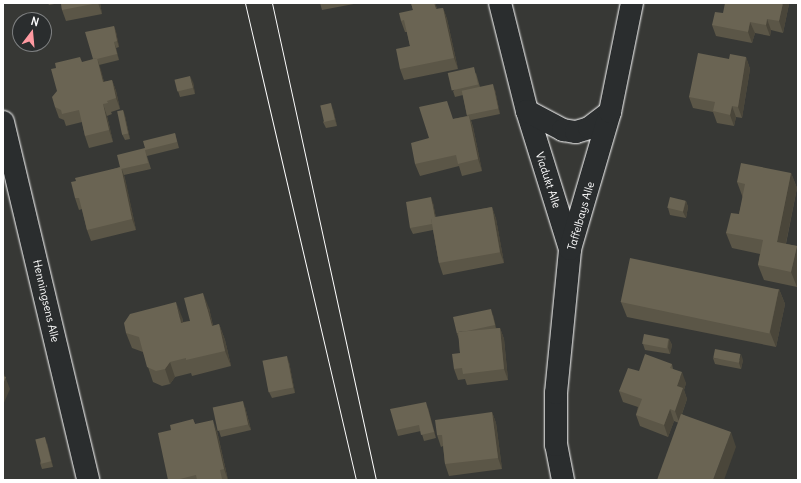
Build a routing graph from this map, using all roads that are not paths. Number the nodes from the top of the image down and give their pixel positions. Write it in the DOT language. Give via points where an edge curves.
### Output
graph roads {
  1 [pos="500,3"];
  2 [pos="632,3"];
  3 [pos="526,111"];
  4 [pos="610,112"];
  5 [pos="3,126"];
  6 [pos="570,249"];
  7 [pos="88,480"];
  8 [pos="563,480"];
  1 -- 3 [label="street, Viadukt Alle"];
  2 -- 4 [label="street, Taffelbays Alle"];
  3 -- 4 [label="street" via="563,130 576,132 589,128"];
  3 -- 6 [label="street, Viadukt Alle"];
  4 -- 6 [label="street, Taffelbays Alle"];
  5 -- 7 [label="street, Henningsens Alle"];
  6 -- 8 [label="street, Taffelbays Alle" via="556,393 556,445"];
}
